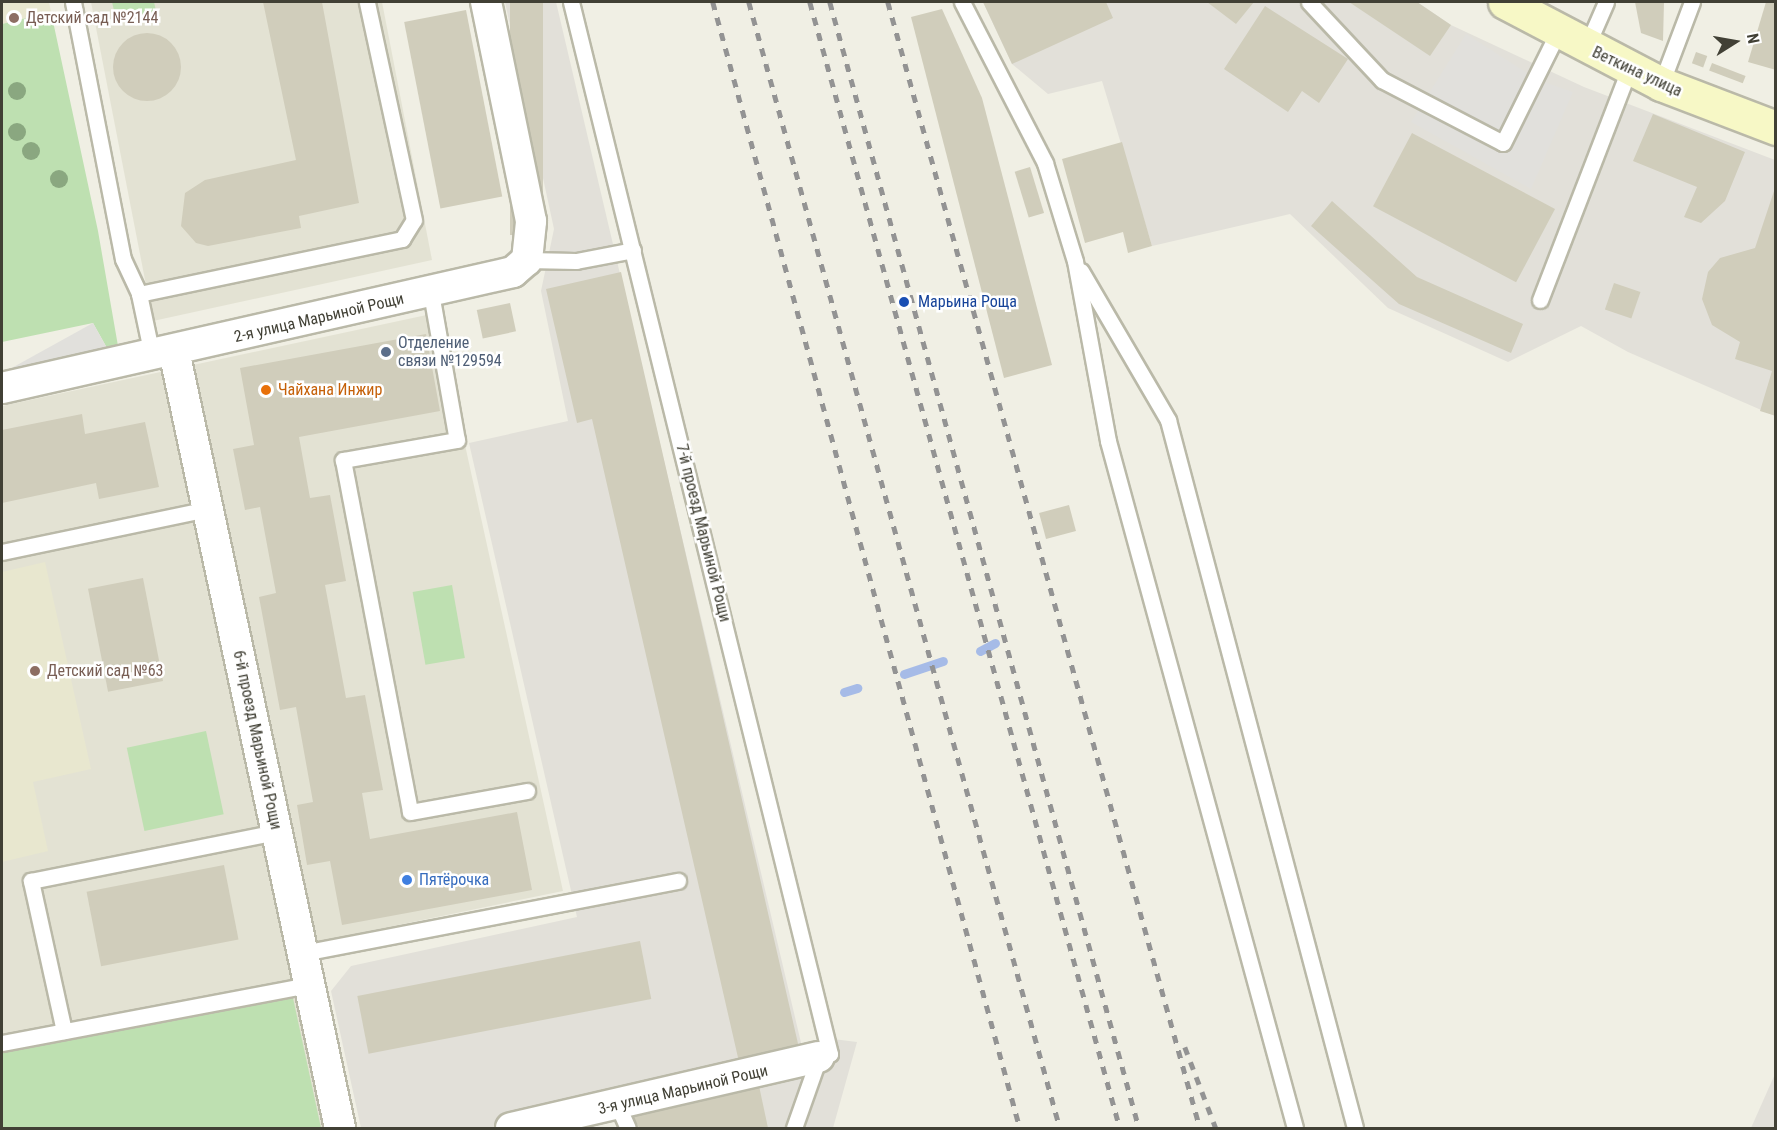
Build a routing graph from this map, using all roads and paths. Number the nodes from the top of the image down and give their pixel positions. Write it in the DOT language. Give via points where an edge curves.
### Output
graph roads {
  1 [pos="73,2"];
  2 [pos="368,2"];
  3 [pos="486,2"];
  4 [pos="571,2"];
  5 [pos="962,2"];
  6 [pos="1309,2"];
  7 [pos="1504,2"];
  8 [pos="1606,2"];
  9 [pos="1692,2"];
  10 [pos="1572,40"];
  11 [pos="1629,69"];
  12 [pos="1661,84"];
  13 [pos="1776,128"];
  14 [pos="633,250"];
  15 [pos="528,260"];
  16 [pos="1075,261"];
  17 [pos="431,293"];
  18 [pos="139,294"];
  19 [pos="1539,300"];
  20 [pos="163,353"];
  21 [pos="2,388"];
  22 [pos="208,509"];
  23 [pos="2,552"];
  24 [pos="527,791"];
  25 [pos="277,832"];
  26 [pos="678,881"];
  27 [pos="303,953"];
  28 [pos="310,985"];
  29 [pos="64,1031"];
  30 [pos="2,1043"];
  31 [pos="819,1057"];
  32 [pos="623,1117"];
  33 [pos="340,1128"];
  34 [pos="511,1128"];
  35 [pos="794,1128"];
  36 [pos="1294,1128"];
  37 [pos="1355,1128"];
  1 -- 18 [label="lane" via="123,259"];
  2 -- 18 [label="lane" via="414,220 402,239"];
  3 -- 15 [label="street" via="531,221"];
  4 -- 14 [label="lane, 7-й проезд Марьиной Рощи"];
  5 -- 16 [label="lane" via="1045,163"];
  6 -- 10 [label="lane" via="1382,80 1503,143"];
  7 -- 10 [label="street, Веткина улица"];
  8 -- 10 [label="lane"];
  9 -- 12 [label="lane"];
  10 -- 11 [label="street, Веткина улица"];
  11 -- 12 [label="street, Веткина улица"];
  11 -- 19 [label="lane"];
  12 -- 13 [label="street, Веткина улица"];
  14 -- 15 [label="lane" via="576,261"];
  14 -- 31 [label="lane, 7-й проезд Марьиной Рощи" via="830,1054"];
  15 -- 17 [label="street, 2-я улица Марьиной Рощи" via="498,279"];
  16 -- 36 [label="lane" via="1108,441"];
  16 -- 37 [label="lane" via="1168,420"];
  17 -- 20 [label="street, 2-я улица Марьиной Рощи"];
  17 -- 24 [label="lane" via="457,440 344,460 410,812"];
  18 -- 20 [label="lane"];
  20 -- 21 [label="street, 2-я улица Марьиной Рощи"];
  20 -- 22 [label="street, 6-й проезд Марьиной Рощи"];
  22 -- 23 [label="lane"];
  22 -- 25 [label="street, 6-й проезд Марьиной Рощи"];
  25 -- 27 [label="street, 6-й проезд Марьиной Рощи"];
  25 -- 29 [label="lane" via="31,881"];
  26 -- 27 [label="lane"];
  27 -- 28 [label="street, 6-й проезд Марьиной Рощи"];
  28 -- 29 [label="lane"];
  28 -- 33 [label="street, 6-й проезд Марьиной Рощи"];
  29 -- 30 [label="lane"];
  31 -- 32 [label="street, 3-я улица Марьиной Рощи"];
  31 -- 35 [label="lane"];
  32 -- 34 [label="street, 3-я улица Марьиной Рощи"];
}
